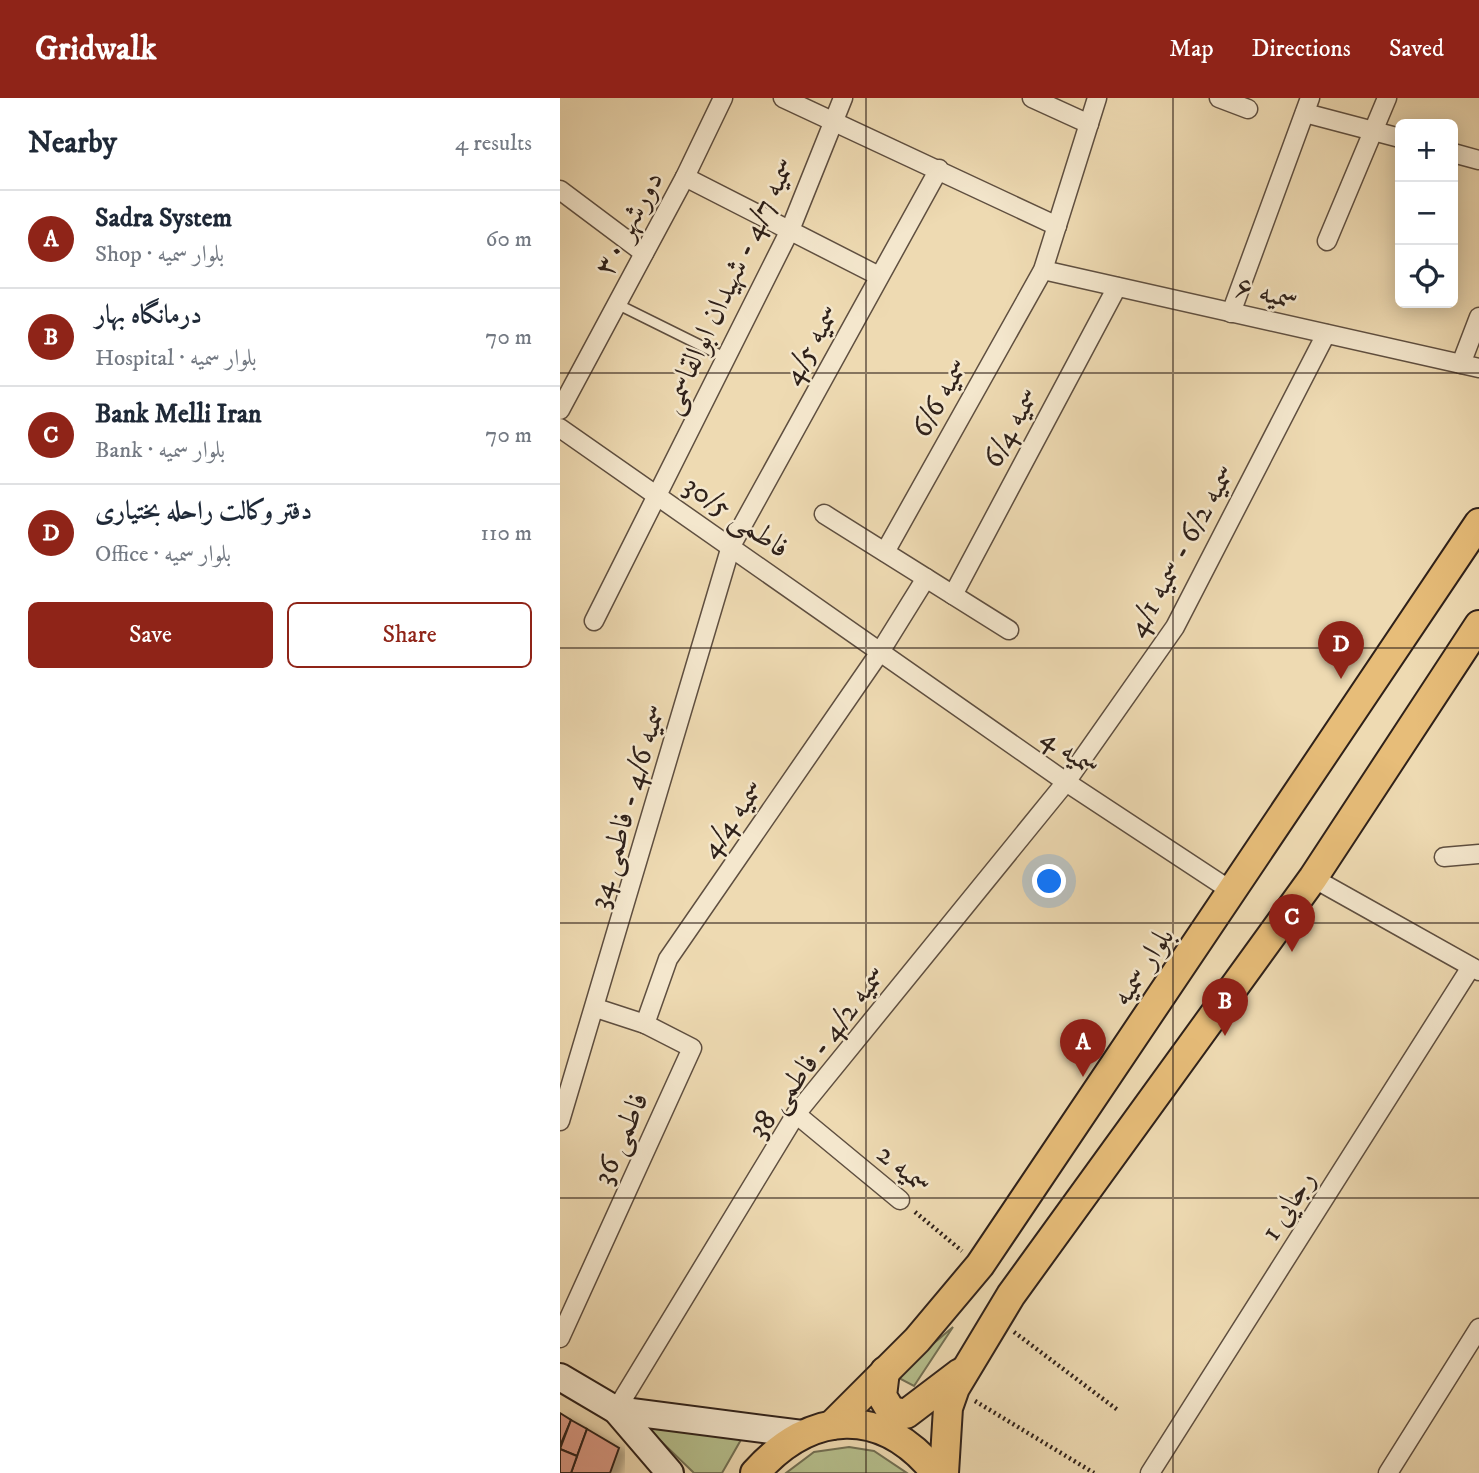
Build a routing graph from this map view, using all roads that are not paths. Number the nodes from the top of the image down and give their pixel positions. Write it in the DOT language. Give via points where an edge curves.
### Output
graph roads {
  1 [pos="723,98"];
  2 [pos="783,98"];
  3 [pos="843,98"];
  4 [pos="1032,98"];
  5 [pos="1097,98"];
  6 [pos="1219,98"];
  7 [pos="1387,98"];
  8 [pos="1308,106"];
  9 [pos="1248,109"];
  10 [pos="834,121"];
  11 [pos="1089,124"];
  12 [pos="1373,131"];
  13 [pos="1395,137"];
  14 [pos="1458,154"];
  15 [pos="1479,160"];
  16 [pos="939,169"];
  17 [pos="685,177"];
  18 [pos="560,190"];
  19 [pos="1057,226"];
  20 [pos="790,230"];
  21 [pos="1327,242"];
  22 [pos="644,253"];
  23 [pos="1043,270"];
  24 [pos="879,276"];
  25 [pos="1117,287"];
  26 [pos="617,304"];
  27 [pos="1231,313"];
  28 [pos="1479,317"];
  29 [pos="1326,334"];
  30 [pos="726,358"];
  31 [pos="1470,366"];
  32 [pos="560,410"];
  33 [pos="560,428"];
  34 [pos="658,495"];
  35 [pos="824,514"];
  36 [pos="1479,523"];
  37 [pos="731,546"];
  38 [pos="884,552"];
  39 [pos="926,578"];
  40 [pos="953,595"];
  41 [pos="594,621"];
  42 [pos="1479,625"];
  43 [pos="1009,630"];
  44 [pos="880,652"];
  45 [pos="1066,782"];
  46 [pos="1479,854"];
  47 [pos="1444,857"];
  48 [pos="1313,878"];
  49 [pos="1233,892"];
  50 [pos="1475,969"];
  51 [pos="596,1008"];
  52 [pos="645,1024"];
  53 [pos="796,1114"];
  54 [pos="560,1121"];
  55 [pos="900,1200"];
  56 [pos="1479,1328"];
  57 [pos="560,1338"];
  58 [pos="885,1371"];
  59 [pos="560,1377"];
  60 [pos="961,1378"];
  61 [pos="616,1410"];
  62 [pos="832,1424"];
  63 [pos="802,1434"];
  64 [pos="670,1473"];
  65 [pos="754,1473"];
  66 [pos="936,1473"];
  67 [pos="944,1473"];
  68 [pos="1150,1473"];
  69 [pos="1388,1473"];
  1 -- 17 [label="street, دورشهر ۳۰"];
  2 -- 10 [label="street"];
  3 -- 10 [label="street, سمیه 4/7 - شهیدان ابوالقاسمی"];
  4 -- 11 [label="street"];
  5 -- 11 [label="street, سمیه 6/6"];
  6 -- 9 [label="street"];
  7 -- 12 [label="street"];
  8 -- 12 [label="street"];
  8 -- 27 [label="street"];
  10 -- 16 [label="street"];
  10 -- 20 [label="street, سمیه 4/7 - شهیدان ابوالقاسمی"];
  11 -- 19 [label="street, سمیه 6/6"];
  12 -- 13 [label="street"];
  12 -- 21 [label="street"];
  14 -- 15 [label="street"];
  16 -- 19 [label="street"];
  16 -- 24 [label="street, سمیه 4/5"];
  17 -- 20 [label="street"];
  17 -- 22 [label="street, دورشهر ۳۰"];
  18 -- 22 [label="street"];
  19 -- 23 [label="street, سمیه 6/6"];
  20 -- 24 [label="street"];
  20 -- 30 [label="street, سمیه 4/7 - شهیدان ابوالقاسمی"];
  22 -- 26 [label="street, دورشهر ۳۰"];
  23 -- 25 [label="street, سمیه ۶"];
  23 -- 38 [label="street, سمیه 6/6"];
  24 -- 37 [label="street, سمیه 4/5"];
  25 -- 27 [label="street, سمیه ۶"];
  25 -- 40 [label="street, سمیه 6/4"];
  26 -- 30 [label="lane"];
  26 -- 32 [label="street, دورشهر ۳۰"];
  27 -- 29 [label="street, سمیه ۶"];
  28 -- 31 [label="street"];
  29 -- 31 [label="street, سمیه ۶"];
  29 -- 45 [label="street, سمیه 6/2 - سمیه 4/1" via="1175,627"];
  30 -- 34 [label="street, سمیه 4/7 - شهیدان ابوالقاسمی"];
  33 -- 34 [label="street, فاطمی 30/5"];
  34 -- 37 [label="street, فاطمی 30/5"];
  34 -- 41 [label="street, سمیه 4/7 - شهیدان ابوالقاسمی"];
  35 -- 38 [label="street"];
  36 -- 49 [label="main road, بلوار سمیه"];
  37 -- 44 [label="street, فاطمی 30/5"];
  37 -- 51 [label="street, سمیه 4/6 - فاطمی 34"];
  38 -- 39 [label="street"];
  39 -- 40 [label="street"];
  39 -- 44 [label="street, سمیه 4/4"];
  40 -- 43 [label="street"];
  42 -- 48 [label="main road"];
  44 -- 45 [label="street, سمیه 4"];
  44 -- 52 [label="street, سمیه 4/4" via="668,958"];
  45 -- 49 [label="street, سمیه 4"];
  45 -- 53 [label="street, سمیه 4/2 - فاطمی 38"];
  46 -- 47 [label="street"];
  48 -- 50 [label="street"];
  48 -- 60 [label="main road" via="996,1319"];
  49 -- 58 [label="main road, بلوار سمیه" via="980,1265"];
  50 -- 68 [label="street, رجایی 1"];
  51 -- 52 [label="street"];
  51 -- 54 [label="street, سمیه 4/6 - فاطمی 34"];
  52 -- 57 [label="street, فاطمی 36" via="692,1048"];
  53 -- 55 [label="street, سمیه 2"];
  53 -- 61 [label="street, سمیه 4/2 - فاطمی 38"];
  56 -- 69 [label="street"];
  58 -- 60 [label="main road" via="882,1396 891,1410 906,1415"];
  58 -- 62 [label="main road, بلوار سمیه"];
  59 -- 61 [label="main road"];
  60 -- 67 [label="main road" via="948,1408"];
  61 -- 63 [label="main road"];
  61 -- 64 [label="main road"];
  62 -- 63 [label="main road"];
  62 -- 66 [label="main road" via="878,1427 922,1455"];
  63 -- 65 [label="main road"];
}
